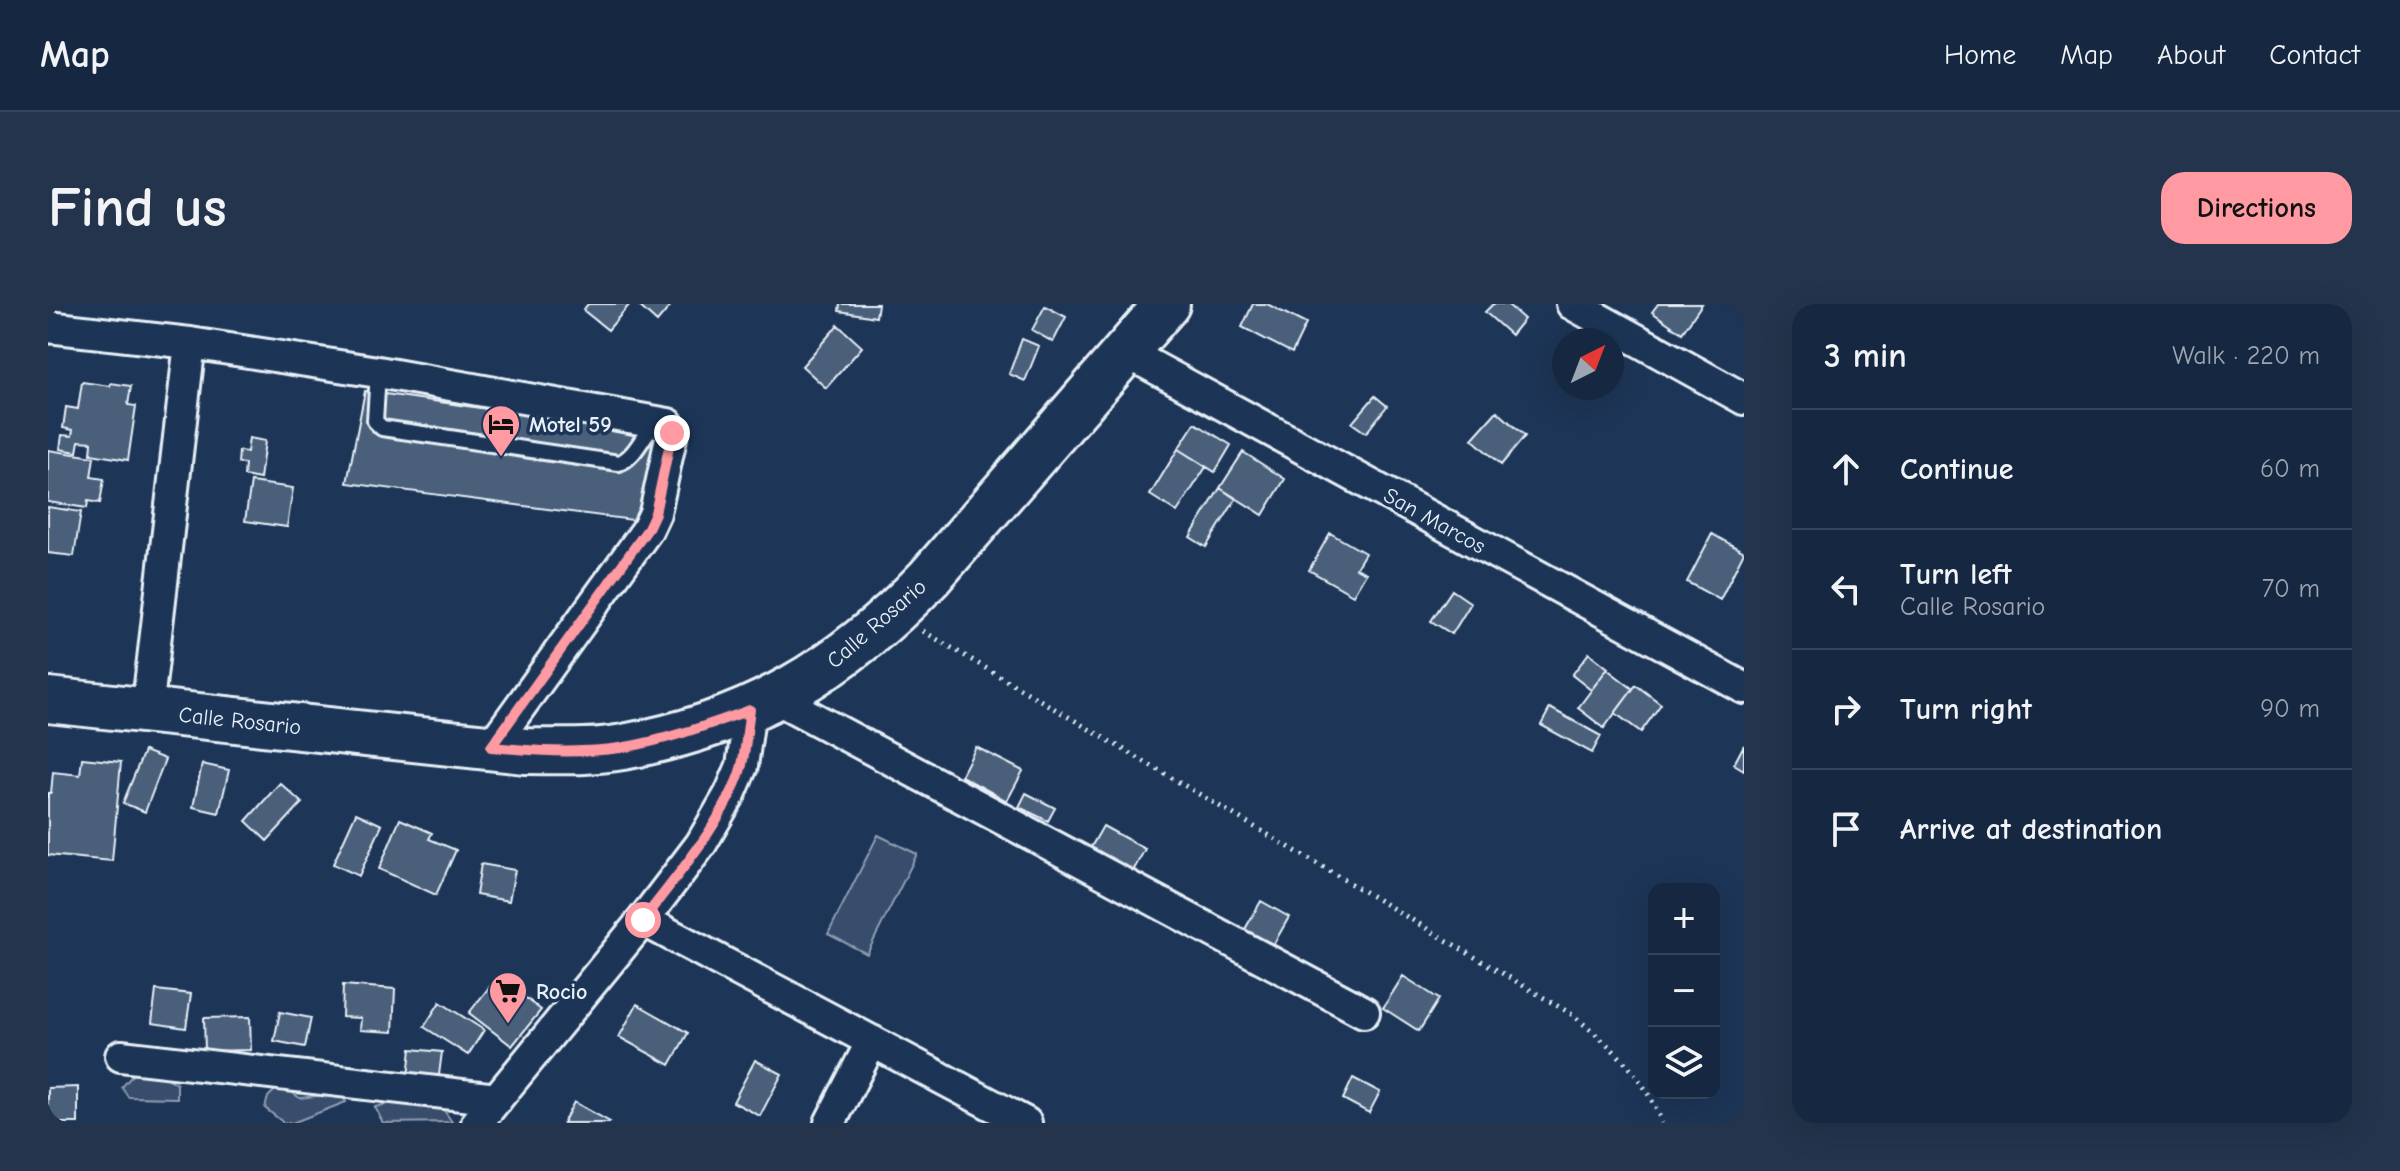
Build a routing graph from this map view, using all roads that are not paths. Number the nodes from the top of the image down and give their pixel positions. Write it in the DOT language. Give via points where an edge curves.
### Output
graph roads {
  1 [pos="1167,304"];
  2 [pos="1572,304"];
  3 [pos="48,327"];
  4 [pos="190,343"];
  5 [pos="1126,352"];
  6 [pos="378,372"];
  7 [pos="1744,399"];
  8 [pos="656,420"];
  9 [pos="1741,680"];
  10 [pos="48,700"];
  11 [pos="762,704"];
  12 [pos="147,711"];
  13 [pos="491,747"];
  14 [pos="643,920"];
  15 [pos="1364,1012"];
  16 [pos="872,1041"];
  17 [pos="121,1056"];
  18 [pos="497,1099"];
  19 [pos="477,1123"];
  20 [pos="830,1123"];
  21 [pos="1026,1123"];
  1 -- 5 [label="main road, Calle Rosario"];
  2 -- 7 [label="street"];
  3 -- 4 [label="street"];
  4 -- 6 [label="street"];
  4 -- 12 [label="street"];
  5 -- 9 [label="street, San Marcos"];
  5 -- 11 [label="main road, Calle Rosario" via="896,613 823,671"];
  6 -- 8 [label="street"];
  6 -- 8 [label="lane" via="375,421 382,428 619,463 629,458"];
  8 -- 13 [label="street" via="668,424 672,433 647,530"];
  10 -- 12 [label="main road, Calle Rosario"];
  11 -- 13 [label="main road, Calle Rosario" via="622,747 574,752"];
  11 -- 14 [label="street" via="730,794 701,844"];
  11 -- 15 [label="street"];
  12 -- 13 [label="main road, Calle Rosario"];
  14 -- 16 [label="street"];
  14 -- 18 [label="street"];
  16 -- 20 [label="street"];
  16 -- 21 [label="street"];
  17 -- 18 [label="street"];
  18 -- 19 [label="street"];
}
